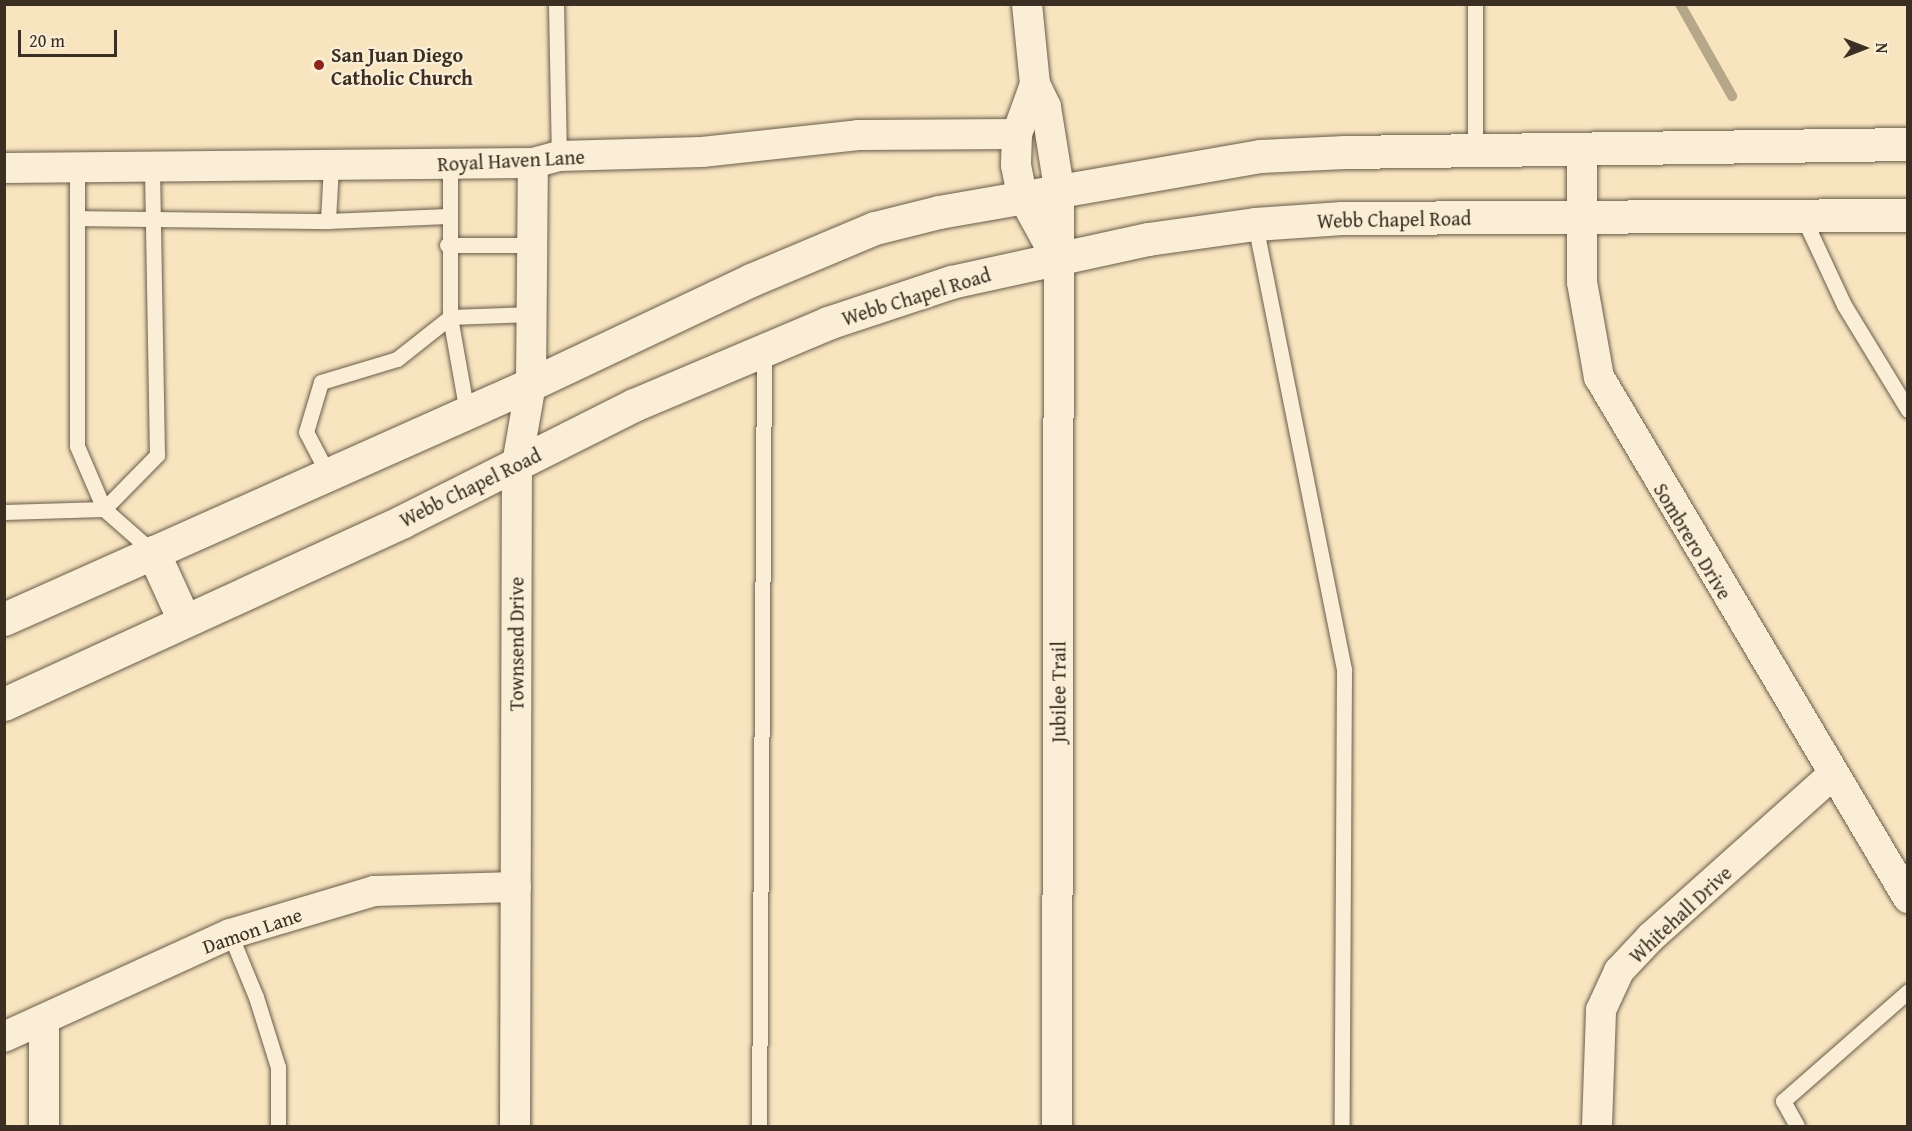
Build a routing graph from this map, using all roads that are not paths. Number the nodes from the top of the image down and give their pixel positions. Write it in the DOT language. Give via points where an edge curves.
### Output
graph roads {
  1 [pos="556,4"];
  2 [pos="1027,4"];
  3 [pos="1475,4"];
  4 [pos="1035,84"];
  5 [pos="1017,134"];
  6 [pos="1908,144"];
  7 [pos="1475,151"];
  8 [pos="1582,151"];
  9 [pos="546,160"];
  10 [pos="450,164"];
  11 [pos="331,165"];
  12 [pos="152,166"];
  13 [pos="77,167"];
  14 [pos="4,168"];
  15 [pos="1059,188"];
  16 [pos="1022,195"];
  17 [pos="1908,215"];
  18 [pos="448,216"];
  19 [pos="1581,217"];
  20 [pos="1803,217"];
  21 [pos="77,218"];
  22 [pos="153,219"];
  23 [pos="328,221"];
  24 [pos="1255,224"];
  25 [pos="447,245"];
  26 [pos="532,245"];
  27 [pos="1056,257"];
  28 [pos="531,314"];
  29 [pos="450,317"];
  30 [pos="764,351"];
  31 [pos="531,384"];
  32 [pos="1908,410"];
  33 [pos="467,412"];
  34 [pos="517,464"];
  35 [pos="328,474"];
  36 [pos="104,508"];
  37 [pos="4,512"];
  38 [pos="153,552"];
  39 [pos="4,619"];
  40 [pos="184,620"];
  41 [pos="4,704"];
  42 [pos="1833,774"];
  43 [pos="516,887"];
  44 [pos="1908,898"];
  45 [pos="230,934"];
  46 [pos="1908,991"];
  47 [pos="44,1019"];
  48 [pos="4,1037"];
  49 [pos="44,1126"];
  50 [pos="278,1126"];
  51 [pos="515,1126"];
  52 [pos="759,1126"];
  53 [pos="1057,1126"];
  54 [pos="1342,1126"];
  55 [pos="1597,1126"];
  56 [pos="1797,1126"];
  1 -- 9 [label="lane"];
  2 -- 4 [label="street"];
  3 -- 7 [label="lane"];
  4 -- 5 [label="street"];
  4 -- 15 [label="street, Jubilee Trail" via="1046,106"];
  5 -- 9 [label="street, Royal Haven Lane" via="858,135 702,152"];
  5 -- 16 [label="street" via="1016,165"];
  6 -- 8 [label="main road"];
  7 -- 8 [label="main road"];
  7 -- 15 [label="main road" via="1260,156"];
  8 -- 19 [label="street, Sombrero Drive"];
  9 -- 10 [label="street, Royal Haven Lane"];
  9 -- 26 [label="street, Townsend Drive"];
  10 -- 11 [label="street, Royal Haven Lane"];
  10 -- 18 [label="lane"];
  11 -- 12 [label="street, Royal Haven Lane"];
  11 -- 23 [label="lane"];
  12 -- 13 [label="street, Royal Haven Lane"];
  12 -- 22 [label="lane"];
  13 -- 14 [label="street, Royal Haven Lane"];
  13 -- 21 [label="lane"];
  15 -- 16 [label="main road"];
  15 -- 27 [label="street, Jubilee Trail"];
  16 -- 27 [label="street"];
  16 -- 31 [label="main road" via="875,228 751,280"];
  17 -- 20 [label="main road, Webb Chapel Road"];
  18 -- 23 [label="lane"];
  18 -- 25 [label="lane"];
  19 -- 20 [label="main road, Webb Chapel Road"];
  19 -- 24 [label="main road, Webb Chapel Road" via="1342,218"];
  19 -- 42 [label="street, Sombrero Drive" via="1587,323 1599,377"];
  20 -- 32 [label="lane" via="1844,304"];
  21 -- 22 [label="lane"];
  21 -- 36 [label="lane" via="77,446"];
  22 -- 23 [label="lane"];
  22 -- 36 [label="lane" via="157,455"];
  24 -- 27 [label="main road, Webb Chapel Road"];
  24 -- 54 [label="lane" via="1344,669"];
  25 -- 26 [label="lane"];
  25 -- 29 [label="lane"];
  26 -- 28 [label="street, Townsend Drive"];
  27 -- 30 [label="main road, Webb Chapel Road" via="951,282 828,323"];
  27 -- 53 [label="street, Jubilee Trail"];
  28 -- 29 [label="lane"];
  28 -- 31 [label="street, Townsend Drive"];
  29 -- 33 [label="lane"];
  29 -- 35 [label="lane" via="397,359 321,382 306,432"];
  30 -- 34 [label="main road, Webb Chapel Road" via="634,405"];
  30 -- 52 [label="lane"];
  31 -- 33 [label="main road"];
  31 -- 34 [label="street, Townsend Drive"];
  33 -- 35 [label="main road"];
  34 -- 40 [label="main road, Webb Chapel Road"];
  34 -- 43 [label="street, Townsend Drive"];
  35 -- 38 [label="main road"];
  36 -- 37 [label="lane"];
  36 -- 38 [label="lane"];
  38 -- 39 [label="main road"];
  38 -- 40 [label="main road"];
  40 -- 41 [label="main road, Webb Chapel Road"];
  42 -- 44 [label="street, Sombrero Drive"];
  42 -- 55 [label="street, Whitehall Drive" via="1651,937 1619,971 1601,1010"];
  43 -- 45 [label="street, Damon Lane" via="374,891"];
  43 -- 51 [label="street, Townsend Drive"];
  45 -- 47 [label="street, Damon Lane"];
  45 -- 50 [label="lane" via="256,997 278,1067"];
  46 -- 56 [label="lane" via="1783,1101"];
  47 -- 48 [label="street, Damon Lane"];
  47 -- 49 [label="street"];
}
